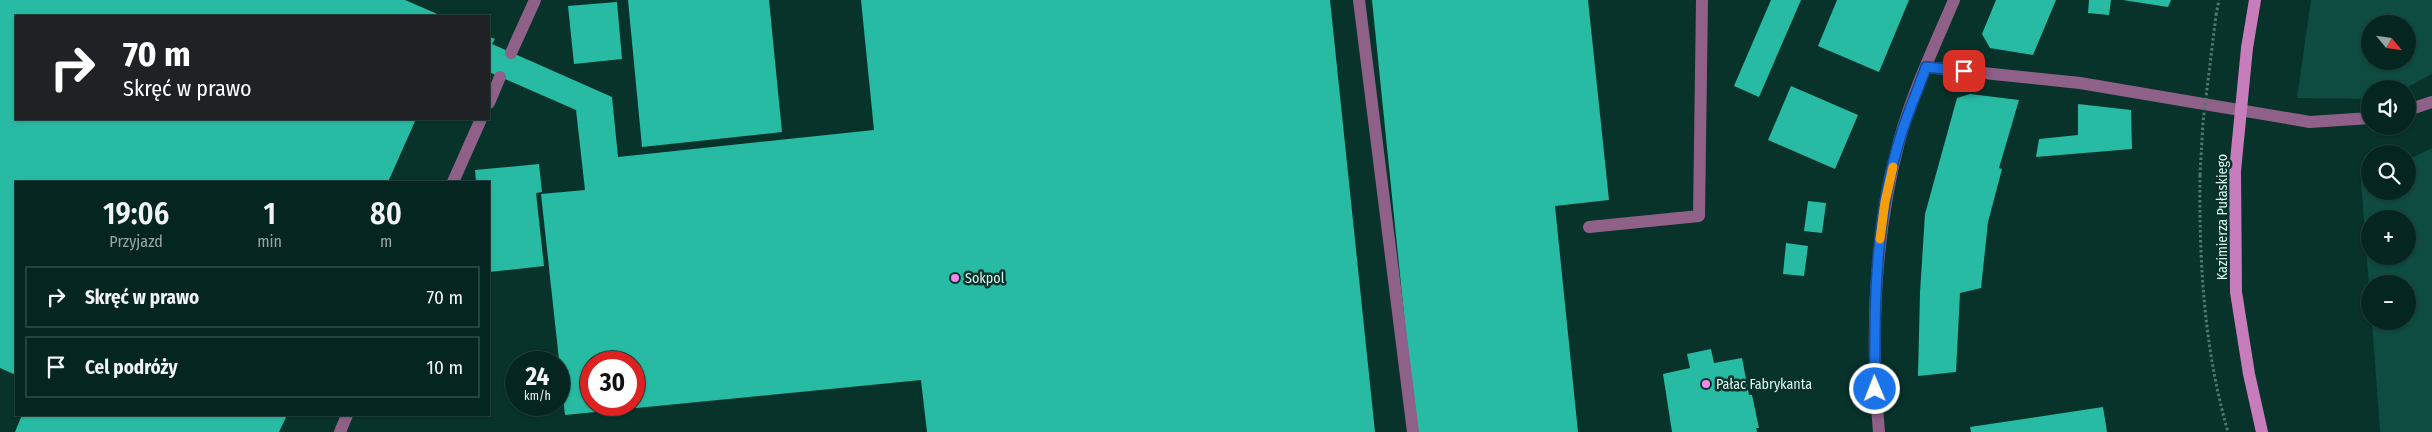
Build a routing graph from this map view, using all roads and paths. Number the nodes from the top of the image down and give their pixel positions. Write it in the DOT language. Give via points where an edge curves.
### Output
graph roads {
  1 [pos="535,0"];
  2 [pos="1359,0"];
  3 [pos="1702,0"];
  4 [pos="1954,0"];
  5 [pos="2219,0"];
  6 [pos="2255,0"];
  7 [pos="511,53"];
  8 [pos="1926,67"];
  9 [pos="500,77"];
  10 [pos="490,101"];
  11 [pos="2432,102"];
  12 [pos="2416,107"];
  13 [pos="2361,119"];
  14 [pos="482,120"];
  15 [pos="453,181"];
  16 [pos="1589,227"];
  17 [pos="348,416"];
  18 [pos="340,432"];
  19 [pos="1414,432"];
  20 [pos="1879,432"];
  21 [pos="2228,432"];
  22 [pos="2262,432"];
  1 -- 7 [label="street"];
  2 -- 19 [label="street"];
  3 -- 16 [label="street" via="1699,216"];
  4 -- 8 [label="street"];
  5 -- 21 [label="path, bridge" via="2203,122 2200,231 2210,357"];
  6 -- 22 [label="main road, Kazimierza Pułaskiego, bridge" via="2235,171 2236,292"];
  8 -- 13 [label="street" via="2080,83 2310,122"];
  8 -- 20 [label="street" via="1900,136 1885,202 1876,265 1875,389"];
  9 -- 10 [label="street"];
  11 -- 12 [label="street"];
  14 -- 15 [label="street"];
  17 -- 18 [label="street"];
}
